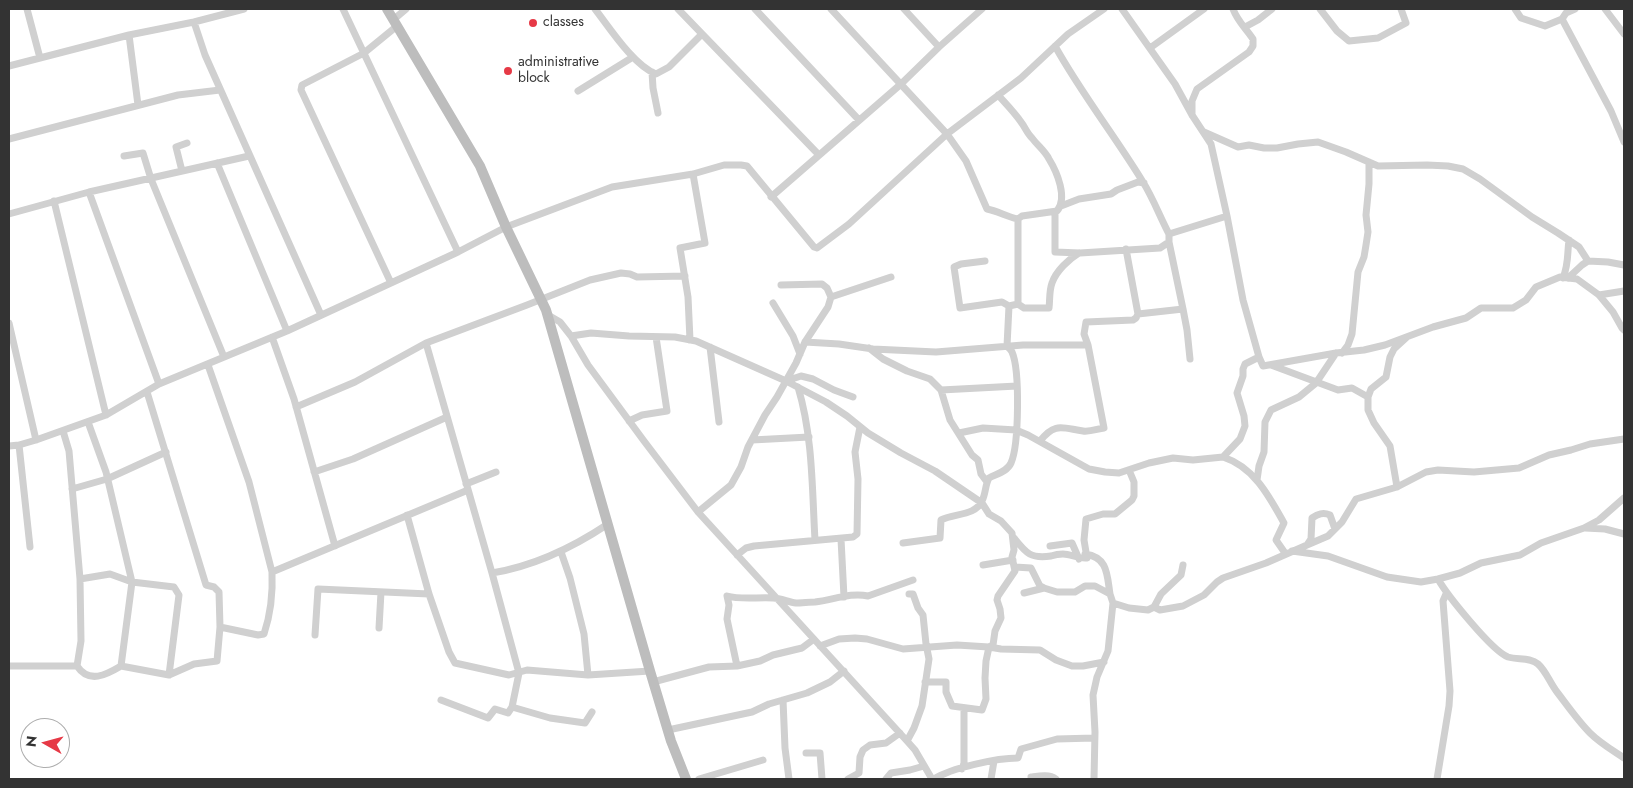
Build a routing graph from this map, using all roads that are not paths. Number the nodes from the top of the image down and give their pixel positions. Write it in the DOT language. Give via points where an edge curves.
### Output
graph roads {
  1 [pos="27,9"];
  2 [pos="244,9"];
  3 [pos="342,9"];
  4 [pos="387,9"];
  5 [pos="406,9"];
  6 [pos="595,9"];
  7 [pos="678,9"];
  8 [pos="755,9"];
  9 [pos="831,9"];
  10 [pos="904,9"];
  11 [pos="980,9"];
  12 [pos="1104,9"];
  13 [pos="1122,9"];
  14 [pos="1204,9"];
  15 [pos="1233,9"];
  16 [pos="1272,9"];
  17 [pos="1320,9"];
  18 [pos="1401,9"];
  19 [pos="1515,9"];
  20 [pos="1575,9"];
  21 [pos="1605,9"];
  22 [pos="1562,19"];
  23 [pos="194,22"];
  24 [pos="395,23"];
  25 [pos="1245,27"];
  26 [pos="702,34"];
  27 [pos="1624,34"];
  28 [pos="129,35"];
  29 [pos="1055,46"];
  30 [pos="938,47"];
  31 [pos="1150,48"];
  32 [pos="364,53"];
  33 [pos="633,57"];
  34 [pos="40,58"];
  35 [pos="9,66"];
  36 [pos="652,72"];
  37 [pos="901,84"];
  38 [pos="220,90"];
  39 [pos="578,91"];
  40 [pos="998,95"];
  41 [pos="138,105"];
  42 [pos="658,113"];
  43 [pos="1192,115"];
  44 [pos="858,120"];
  45 [pos="1204,132"];
  46 [pos="947,134"];
  47 [pos="9,138"];
  48 [pos="1624,142"];
  49 [pos="187,143"];
  50 [pos="820,155"];
  51 [pos="124,156"];
  52 [pos="249,156"];
  53 [pos="1369,162"];
  54 [pos="217,164"];
  55 [pos="182,172"];
  56 [pos="693,174"];
  57 [pos="151,179"];
  58 [pos="1144,183"];
  59 [pos="89,192"];
  60 [pos="771,197"];
  61 [pos="54,201"];
  62 [pos="1061,206"];
  63 [pos="1055,212"];
  64 [pos="9,214"];
  65 [pos="1227,216"];
  66 [pos="1018,219"];
  67 [pos="506,227"];
  68 [pos="1169,238"];
  69 [pos="1569,240"];
  70 [pos="1126,249"];
  71 [pos="458,252"];
  72 [pos="1080,252"];
  73 [pos="985,261"];
  74 [pos="1588,261"];
  75 [pos="1624,265"];
  76 [pos="684,276"];
  77 [pos="891,278"];
  78 [pos="1565,278"];
  79 [pos="391,283"];
  80 [pos="781,285"];
  81 [pos="1624,292"];
  82 [pos="1599,295"];
  83 [pos="831,297"];
  84 [pos="540,300"];
  85 [pos="773,303"];
  86 [pos="1018,304"];
  87 [pos="1009,306"];
  88 [pos="1183,309"];
  89 [pos="321,314"];
  90 [pos="1138,314"];
  91 [pos="548,315"];
  92 [pos="9,323"];
  93 [pos="1624,330"];
  94 [pos="287,331"];
  95 [pos="1408,335"];
  96 [pos="571,336"];
  97 [pos="272,338"];
  98 [pos="656,338"];
  99 [pos="690,340"];
  100 [pos="805,342"];
  101 [pos="426,343"];
  102 [pos="1088,345"];
  103 [pos="1007,346"];
  104 [pos="710,348"];
  105 [pos="869,348"];
  106 [pos="1339,353"];
  107 [pos="800,354"];
  108 [pos="224,357"];
  109 [pos="1259,357"];
  110 [pos="1190,359"];
  111 [pos="208,365"];
  112 [pos="1270,365"];
  113 [pos="786,381"];
  114 [pos="1316,383"];
  115 [pos="160,384"];
  116 [pos="1017,386"];
  117 [pos="798,387"];
  118 [pos="941,390"];
  119 [pos="146,392"];
  120 [pos="853,397"];
  121 [pos="1368,397"];
  122 [pos="296,407"];
  123 [pos="106,415"];
  124 [pos="447,417"];
  125 [pos="629,421"];
  126 [pos="88,422"];
  127 [pos="719,422"];
  128 [pos="860,427"];
  129 [pos="1016,430"];
  130 [pos="63,431"];
  131 [pos="959,434"];
  132 [pos="809,437"];
  133 [pos="1624,439"];
  134 [pos="36,440"];
  135 [pos="752,440"];
  136 [pos="1040,441"];
  137 [pos="19,445"];
  138 [pos="9,446"];
  139 [pos="166,452"];
  140 [pos="1224,457"];
  141 [pos="1129,470"];
  142 [pos="314,472"];
  143 [pos="496,472"];
  144 [pos="107,479"];
  145 [pos="1257,480"];
  146 [pos="987,482"];
  147 [pos="467,487"];
  148 [pos="1397,487"];
  149 [pos="72,489"];
  150 [pos="1624,498"];
  151 [pos="982,503"];
  152 [pos="698,512"];
  153 [pos="407,515"];
  154 [pos="608,524"];
  155 [pos="1584,528"];
  156 [pos="1335,529"];
  157 [pos="1624,534"];
  158 [pos="1013,538"];
  159 [pos="841,539"];
  160 [pos="815,540"];
  161 [pos="903,543"];
  162 [pos="1308,545"];
  163 [pos="30,546"];
  164 [pos="335,546"];
  165 [pos="1050,546"];
  166 [pos="561,552"];
  167 [pos="1289,552"];
  168 [pos="737,555"];
  169 [pos="1082,556"];
  170 [pos="1014,563"];
  171 [pos="983,565"];
  172 [pos="1183,565"];
  173 [pos="272,572"];
  174 [pos="492,574"];
  175 [pos="80,579"];
  176 [pos="1438,579"];
  177 [pos="913,580"];
  178 [pos="132,582"];
  179 [pos="1044,588"];
  180 [pos="381,592"];
  181 [pos="1024,593"];
  182 [pos="429,594"];
  183 [pos="909,594"];
  184 [pos="1110,594"];
  185 [pos="1446,594"];
  186 [pos="844,597"];
  187 [pos="776,598"];
  188 [pos="1113,603"];
  189 [pos="1154,607"];
  190 [pos="220,627"];
  191 [pos="379,628"];
  192 [pos="315,635"];
  193 [pos="814,639"];
  194 [pos="820,646"];
  195 [pos="989,647"];
  196 [pos="928,648"];
  197 [pos="1104,662"];
  198 [pos="9,666"];
  199 [pos="76,666"];
  200 [pos="121,666"];
  201 [pos="737,666"];
  202 [pos="844,671"];
  203 [pos="519,672"];
  204 [pos="168,675"];
  205 [pos="588,675"];
  206 [pos="652,677"];
  207 [pos="925,682"];
  208 [pos="441,700"];
  209 [pos="784,700"];
  210 [pos="512,707"];
  211 [pos="964,708"];
  212 [pos="592,712"];
  213 [pos="668,730"];
  214 [pos="900,733"];
  215 [pos="1094,738"];
  216 [pos="908,741"];
  217 [pos="806,753"];
  218 [pos="1624,758"];
  219 [pos="763,760"];
  220 [pos="994,762"];
  221 [pos="924,766"];
  222 [pos="962,769"];
  223 [pos="1031,777"];
  224 [pos="686,779"];
  225 [pos="699,779"];
  226 [pos="788,779"];
  227 [pos="822,779"];
  228 [pos="848,779"];
  229 [pos="886,779"];
  230 [pos="933,779"];
  231 [pos="991,779"];
  232 [pos="1056,779"];
  233 [pos="1094,779"];
  234 [pos="1437,779"];
  1 -- 34 [label="street"];
  2 -- 23 [label="street"];
  3 -- 32 [label="street"];
  4 -- 24 [label="street"];
  5 -- 24 [label="street"];
  6 -- 33 [label="street"];
  7 -- 26 [label="street"];
  8 -- 44 [label="street"];
  9 -- 37 [label="street"];
  10 -- 30 [label="street"];
  11 -- 30 [label="street"];
  12 -- 29 [label="street"];
  13 -- 31 [label="street"];
  14 -- 31 [label="street"];
  15 -- 25 [label="street"];
  16 -- 25 [label="street"];
  17 -- 18 [label="street" via="1349,41 1378,38 1406,23"];
  19 -- 22 [label="street" via="1521,18 1545,26"];
  20 -- 22 [label="street" via="1566,12"];
  21 -- 27 [label="street"];
  22 -- 48 [label="street"];
  23 -- 28 [label="street"];
  23 -- 38 [label="street"];
  24 -- 32 [label="street"];
  24 -- 67 [label="street" via="480,166"];
  25 -- 43 [label="street" via="1253,39 1252,49 1197,89 1192,101"];
  26 -- 36 [label="street" via="669,66 656,74"];
  26 -- 50 [label="street"];
  28 -- 34 [label="street"];
  28 -- 41 [label="street"];
  29 -- 40 [label="street"];
  29 -- 58 [label="street"];
  30 -- 37 [label="street"];
  31 -- 43 [label="street"];
  32 -- 71 [label="street"];
  32 -- 79 [label="street" via="302,86 301,90"];
  33 -- 36 [label="street"];
  33 -- 39 [label="street"];
  34 -- 35 [label="street"];
  36 -- 42 [label="street"];
  37 -- 44 [label="street"];
  37 -- 46 [label="street"];
  38 -- 41 [label="street" via="178,95"];
  38 -- 52 [label="street"];
  40 -- 46 [label="street"];
  40 -- 62 [label="street" via="1050,160 1061,192"];
  41 -- 47 [label="street"];
  43 -- 45 [label="street"];
  44 -- 50 [label="street"];
  45 -- 53 [label="street" via="1238,147 1276,148 1318,142"];
  45 -- 65 [label="street" via="1211,144"];
  46 -- 60 [label="street" via="849,224 817,248"];
  46 -- 66 [label="street" via="966,161 988,209"];
  49 -- 55 [label="street" via="176,147"];
  50 -- 60 [label="street"];
  51 -- 57 [label="street" via="144,153"];
  52 -- 54 [label="street"];
  52 -- 89 [label="street"];
  53 -- 69 [label="street" via="1378,166 1427,165 1464,170"];
  53 -- 106 [label="street" via="1366,245 1358,272 1352,334 1348,345"];
  54 -- 55 [label="street"];
  54 -- 94 [label="street"];
  55 -- 57 [label="street"];
  56 -- 60 [label="street" via="724,165 747,166"];
  56 -- 67 [label="street" via="612,187"];
  56 -- 76 [label="street" via="705,244 680,248"];
  57 -- 59 [label="street"];
  57 -- 108 [label="street"];
  58 -- 62 [label="street" via="1138,182 1111,194 1079,199"];
  58 -- 68 [label="street"];
  59 -- 61 [label="street"];
  59 -- 115 [label="street"];
  61 -- 64 [label="street"];
  61 -- 123 [label="street"];
  62 -- 63 [label="street"];
  63 -- 66 [label="street"];
  63 -- 72 [label="street" via="1055,252"];
  65 -- 68 [label="street"];
  65 -- 109 [label="street" via="1243,300"];
  66 -- 86 [label="street"];
  67 -- 71 [label="street"];
  67 -- 84 [label="street"];
  68 -- 70 [label="street" via="1160,248"];
  68 -- 88 [label="street"];
  69 -- 74 [label="street" via="1579,247"];
  69 -- 78 [label="street"];
  70 -- 72 [label="street"];
  70 -- 90 [label="street"];
  71 -- 79 [label="street"];
  72 -- 86 [label="street" via="1060,270 1052,283 1049,308 1024,308"];
  73 -- 87 [label="street" via="954,267 960,308 1002,302"];
  74 -- 75 [label="street"];
  74 -- 78 [label="street"];
  76 -- 84 [label="street" via="621,274 590,280"];
  76 -- 99 [label="street"];
  77 -- 83 [label="street"];
  78 -- 82 [label="street" via="1577,279"];
  78 -- 95 [label="street" via="1536,287 1526,300 1513,308 1481,308 1466,318"];
  79 -- 89 [label="street"];
  80 -- 83 [label="street" via="822,284"];
  81 -- 82 [label="street"];
  82 -- 93 [label="street"];
  83 -- 100 [label="street"];
  84 -- 91 [label="street"];
  84 -- 101 [label="street"];
  85 -- 107 [label="street"];
  86 -- 87 [label="street"];
  87 -- 103 [label="street"];
  88 -- 90 [label="street"];
  88 -- 110 [label="street"];
  89 -- 94 [label="street"];
  90 -- 102 [label="street" via="1132,320 1086,322 1084,334"];
  91 -- 96 [label="street" via="560,322"];
  91 -- 154 [label="street"];
  92 -- 134 [label="street"];
  94 -- 97 [label="street"];
  95 -- 106 [label="street" via="1385,345"];
  95 -- 121 [label="street" via="1394,349 1386,377 1371,389"];
  96 -- 98 [label="street" via="591,333"];
  96 -- 125 [label="street"];
  97 -- 108 [label="street"];
  97 -- 122 [label="street"];
  98 -- 99 [label="street"];
  98 -- 125 [label="street" via="667,411"];
  99 -- 104 [label="street"];
  100 -- 105 [label="street"];
  100 -- 107 [label="street"];
  101 -- 122 [label="street" via="356,382"];
  101 -- 124 [label="street"];
  102 -- 103 [label="street"];
  102 -- 136 [label="street" via="1104,428 1086,431 1054,428"];
  103 -- 105 [label="street" via="936,352"];
  103 -- 116 [label="street" via="1012,351"];
  104 -- 113 [label="street"];
  104 -- 127 [label="street"];
  105 -- 118 [label="street" via="906,371 930,378"];
  106 -- 112 [label="street"];
  106 -- 114 [label="street"];
  107 -- 113 [label="street"];
  108 -- 111 [label="street"];
  109 -- 112 [label="street" via="1263,366"];
  109 -- 140 [label="street" via="1245,364 1243,369 1237,393 1245,426 1240,439"];
  111 -- 115 [label="street"];
  111 -- 173 [label="street" via="249,482"];
  112 -- 114 [label="street"];
  113 -- 117 [label="street"];
  113 -- 120 [label="street" via="801,376"];
  113 -- 135 [label="street"];
  114 -- 121 [label="street" via="1338,390 1352,388"];
  114 -- 145 [label="street" via="1299,397 1271,410 1265,422 1264,452"];
  115 -- 119 [label="street"];
  116 -- 118 [label="street"];
  116 -- 129 [label="street"];
  117 -- 128 [label="street" via="826,402"];
  117 -- 132 [label="street"];
  118 -- 131 [label="street" via="950,420"];
  119 -- 123 [label="street"];
  119 -- 139 [label="street"];
  121 -- 148 [label="street" via="1368,410 1390,446"];
  122 -- 142 [label="street"];
  123 -- 126 [label="street"];
  124 -- 142 [label="street" via="353,459"];
  124 -- 147 [label="street"];
  125 -- 152 [label="street"];
  126 -- 130 [label="street"];
  126 -- 144 [label="street"];
  128 -- 151 [label="street"];
  128 -- 159 [label="street" via="855,452 857,534"];
  129 -- 131 [label="street" via="982,428"];
  129 -- 136 [label="street"];
  129 -- 146 [label="street" via="1010,464 1004,471 988,478"];
  130 -- 134 [label="street"];
  130 -- 149 [label="street"];
  131 -- 146 [label="street" via="978,460 981,474"];
  132 -- 135 [label="street"];
  132 -- 160 [label="street"];
  133 -- 148 [label="street" via="1549,455 1519,468 1426,472"];
  134 -- 137 [label="street"];
  135 -- 152 [label="street" via="731,485"];
  136 -- 141 [label="street" via="1089,469 1119,473"];
  137 -- 138 [label="street"];
  137 -- 163 [label="street"];
  139 -- 144 [label="street"];
  139 -- 190 [label="street" via="206,585 214,586 219,592"];
  140 -- 141 [label="street" via="1173,458"];
  140 -- 145 [label="street"];
  141 -- 169 [label="street" via="1134,482 1132,500 1115,514 1086,519"];
  142 -- 164 [label="street"];
  143 -- 147 [label="street"];
  144 -- 149 [label="street"];
  144 -- 178 [label="street"];
  145 -- 167 [label="street" via="1284,523 1276,540"];
  146 -- 151 [label="street"];
  147 -- 153 [label="street"];
  147 -- 174 [label="street"];
  148 -- 156 [label="street" via="1356,499"];
  149 -- 175 [label="street"];
  150 -- 155 [label="street" via="1599,520"];
  151 -- 158 [label="street" via="989,514 1002,521"];
  151 -- 161 [label="street" via="974,511 941,520 940,538"];
  152 -- 168 [label="street"];
  153 -- 164 [label="street"];
  153 -- 182 [label="street"];
  154 -- 166 [label="street"];
  154 -- 206 [label="street"];
  155 -- 157 [label="street"];
  155 -- 176 [label="street" via="1542,543 1520,555 1481,563"];
  156 -- 162 [label="street"];
  156 -- 162 [label="street" via="1330,515 1326,513 1312,518"];
  158 -- 169 [label="street" via="1026,553 1034,556"];
  158 -- 170 [label="street"];
  159 -- 160 [label="street"];
  159 -- 186 [label="street"];
  160 -- 168 [label="street" via="754,546"];
  162 -- 167 [label="street"];
  164 -- 173 [label="street"];
  165 -- 169 [label="street" via="1072,543"];
  166 -- 174 [label="street"];
  166 -- 205 [label="street" via="584,634"];
  167 -- 176 [label="street" via="1328,556 1387,577 1421,582"];
  167 -- 189 [label="street" via="1223,578 1204,595 1183,606 1160,610"];
  168 -- 187 [label="street"];
  169 -- 184 [label="street" via="1094,555 1102,563"];
  170 -- 171 [label="street"];
  170 -- 179 [label="street" via="1031,568"];
  170 -- 195 [label="street" via="1014,574 998,596 1001,618 993,645"];
  172 -- 189 [label="street" via="1181,575 1161,594"];
  173 -- 190 [label="street" via="273,592 264,634"];
  174 -- 203 [label="street"];
  175 -- 178 [label="street" via="110,574"];
  175 -- 199 [label="street" via="81,641"];
  176 -- 185 [label="street"];
  177 -- 186 [label="street" via="868,596"];
  178 -- 200 [label="street"];
  178 -- 204 [label="street" via="174,587 179,595"];
  179 -- 181 [label="street"];
  179 -- 184 [label="street" via="1075,592 1085,586 1095,586"];
  180 -- 182 [label="street"];
  180 -- 191 [label="street"];
  180 -- 192 [label="street" via="318,589"];
  182 -- 203 [label="street" via="448,652 455,663 509,675"];
  183 -- 196 [label="street" via="913,594 923,615"];
  184 -- 188 [label="street"];
  185 -- 218 [label="street" via="1500,651 1508,657 1536,662 1589,733"];
  185 -- 234 [label="street" via="1443,601 1450,691"];
  186 -- 187 [label="street" via="795,603"];
  187 -- 193 [label="street"];
  187 -- 201 [label="street" via="727,596 727,619"];
  188 -- 189 [label="street" via="1138,610"];
  188 -- 197 [label="street"];
  190 -- 204 [label="street" via="217,661 194,664"];
  193 -- 194 [label="street"];
  193 -- 201 [label="street" via="802,648"];
  194 -- 196 [label="street" via="839,639 855,638 903,649"];
  194 -- 202 [label="street"];
  195 -- 196 [label="street" via="957,645"];
  195 -- 197 [label="street" via="1040,650 1072,666"];
  195 -- 211 [label="street" via="986,699 982,710"];
  196 -- 207 [label="street"];
  197 -- 215 [label="street" via="1093,694"];
  198 -- 199 [label="street"];
  199 -- 200 [label="street" via="82,673 93,676 105,676"];
  200 -- 204 [label="street"];
  201 -- 206 [label="street" via="709,667"];
  202 -- 209 [label="street" via="830,682"];
  202 -- 214 [label="street"];
  203 -- 205 [label="street" via="536,670"];
  203 -- 210 [label="street"];
  205 -- 206 [label="street"];
  206 -- 213 [label="street"];
  207 -- 211 [label="street" via="946,682 952,706"];
  207 -- 216 [label="street" via="922,706"];
  208 -- 210 [label="street" via="488,718 495,709 508,713"];
  209 -- 213 [label="street" via="752,712"];
  209 -- 226 [label="street"];
  210 -- 212 [label="street" via="550,718 585,723"];
  211 -- 222 [label="street"];
  213 -- 224 [label="street"];
  214 -- 216 [label="street"];
  214 -- 228 [label="street" via="886,743 870,745 863,750 859,772"];
  215 -- 220 [label="street" via="1057,739 1021,749 1018,758"];
  215 -- 233 [label="street"];
  216 -- 221 [label="street"];
  217 -- 227 [label="street" via="820,753"];
  219 -- 225 [label="street"];
  220 -- 222 [label="street"];
  220 -- 231 [label="street"];
  221 -- 229 [label="street" via="891,772"];
  221 -- 230 [label="street"];
  222 -- 230 [label="street"];
  223 -- 232 [label="street"];
}
